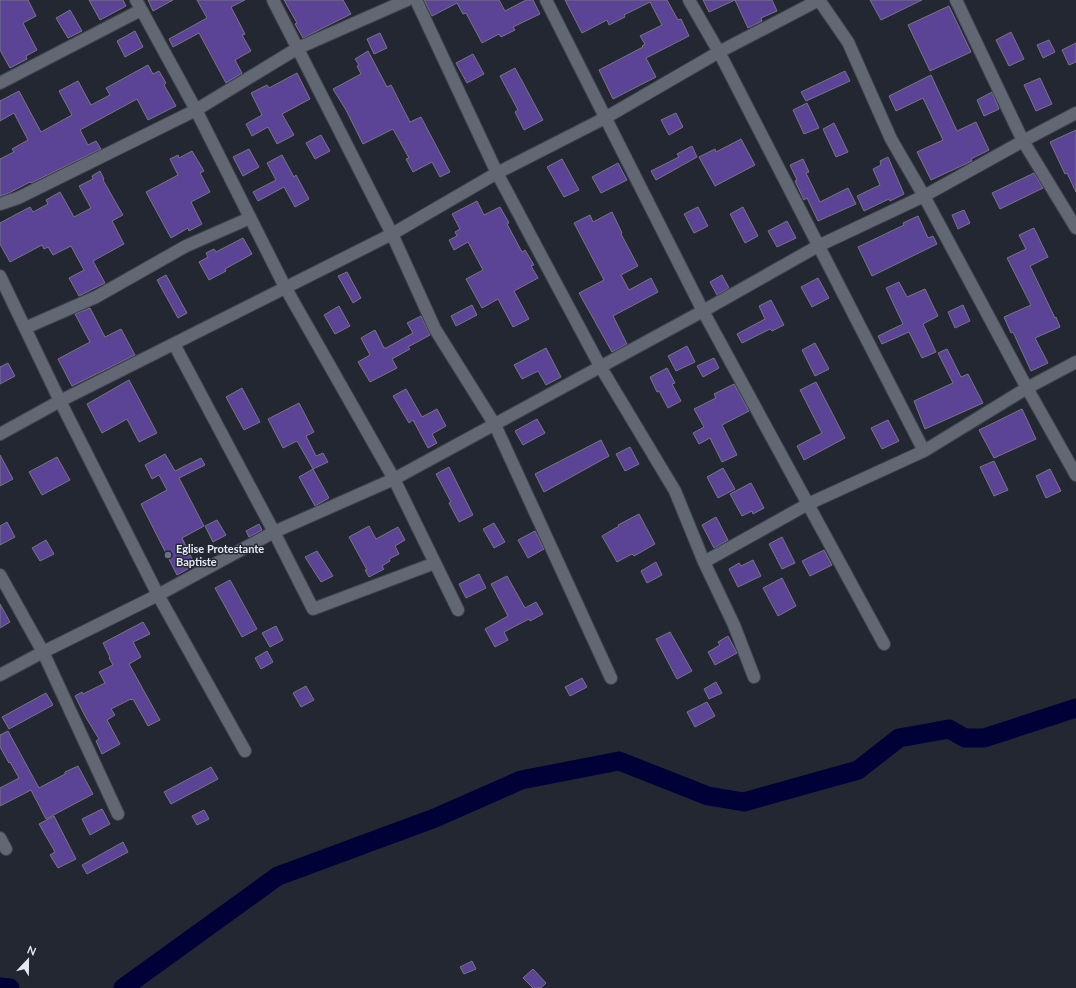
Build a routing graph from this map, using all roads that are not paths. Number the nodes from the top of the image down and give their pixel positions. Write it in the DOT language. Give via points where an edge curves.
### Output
graph roads {
  1 [pos="273,0"];
  2 [pos="407,0"];
  3 [pos="416,0"];
  4 [pos="546,0"];
  5 [pos="689,0"];
  6 [pos="819,0"];
  7 [pos="956,0"];
  8 [pos="139,5"];
  9 [pos="298,48"];
  10 [pos="719,52"];
  11 [pos="0,83"];
  12 [pos="196,110"];
  13 [pos="1076,113"];
  14 [pos="605,118"];
  15 [pos="1024,141"];
  16 [pos="497,173"];
  17 [pos="924,196"];
  18 [pos="0,204"];
  19 [pos="250,218"];
  20 [pos="1076,228"];
  21 [pos="392,234"];
  22 [pos="818,246"];
  23 [pos="0,276"];
  24 [pos="285,287"];
  25 [pos="703,311"];
  26 [pos="25,328"];
  27 [pos="174,344"];
  28 [pos="1076,362"];
  29 [pos="600,366"];
  30 [pos="1026,388"];
  31 [pos="60,401"];
  32 [pos="495,425"];
  33 [pos="0,434"];
  34 [pos="924,451"];
  35 [pos="1076,475"];
  36 [pos="394,480"];
  37 [pos="808,504"];
  38 [pos="274,532"];
  39 [pos="704,562"];
  40 [pos="435,563"];
  41 [pos="0,575"];
  42 [pos="158,595"];
  43 [pos="458,610"];
  44 [pos="884,644"];
  45 [pos="43,652"];
  46 [pos="0,675"];
  47 [pos="611,678"];
  48 [pos="754,678"];
  49 [pos="245,751"];
  50 [pos="118,814"];
  51 [pos="0,838"];
  52 [pos="6,849"];
  1 -- 9 [label="street"];
  2 -- 9 [label="street"];
  3 -- 16 [label="street"];
  4 -- 14 [label="street"];
  5 -- 10 [label="street"];
  6 -- 10 [label="street"];
  6 -- 17 [label="street" via="848,42 891,139"];
  7 -- 15 [label="street"];
  8 -- 11 [label="street"];
  8 -- 12 [label="street"];
  9 -- 12 [label="street"];
  9 -- 21 [label="street"];
  10 -- 14 [label="street"];
  10 -- 22 [label="street"];
  12 -- 18 [label="street" via="18,198"];
  12 -- 19 [label="street"];
  13 -- 15 [label="street"];
  14 -- 16 [label="street"];
  14 -- 25 [label="street"];
  15 -- 17 [label="street"];
  15 -- 20 [label="street"];
  16 -- 21 [label="street"];
  16 -- 29 [label="street"];
  17 -- 22 [label="street"];
  17 -- 30 [label="street"];
  19 -- 24 [label="street"];
  19 -- 26 [label="street" via="186,246 96,297"];
  21 -- 24 [label="street"];
  21 -- 32 [label="street" via="435,329"];
  22 -- 25 [label="street"];
  22 -- 34 [label="street"];
  23 -- 26 [label="street"];
  24 -- 27 [label="street"];
  24 -- 36 [label="street"];
  25 -- 29 [label="street"];
  25 -- 37 [label="street"];
  26 -- 31 [label="street"];
  27 -- 31 [label="street"];
  27 -- 38 [label="street"];
  28 -- 30 [label="street"];
  29 -- 32 [label="street"];
  29 -- 39 [label="street" via="675,491"];
  30 -- 34 [label="street"];
  30 -- 35 [label="street"];
  31 -- 33 [label="street"];
  31 -- 42 [label="street"];
  32 -- 36 [label="street"];
  32 -- 47 [label="street"];
  34 -- 37 [label="street"];
  36 -- 38 [label="street"];
  36 -- 40 [label="street"];
  37 -- 39 [label="street"];
  37 -- 44 [label="street"];
  38 -- 40 [label="street" via="313,609"];
  38 -- 42 [label="street"];
  39 -- 48 [label="street" via="734,625"];
  40 -- 43 [label="street"];
  41 -- 45 [label="street"];
  42 -- 45 [label="street"];
  42 -- 49 [label="street"];
  45 -- 46 [label="street"];
  45 -- 50 [label="street"];
  51 -- 52 [label="street"];
}
